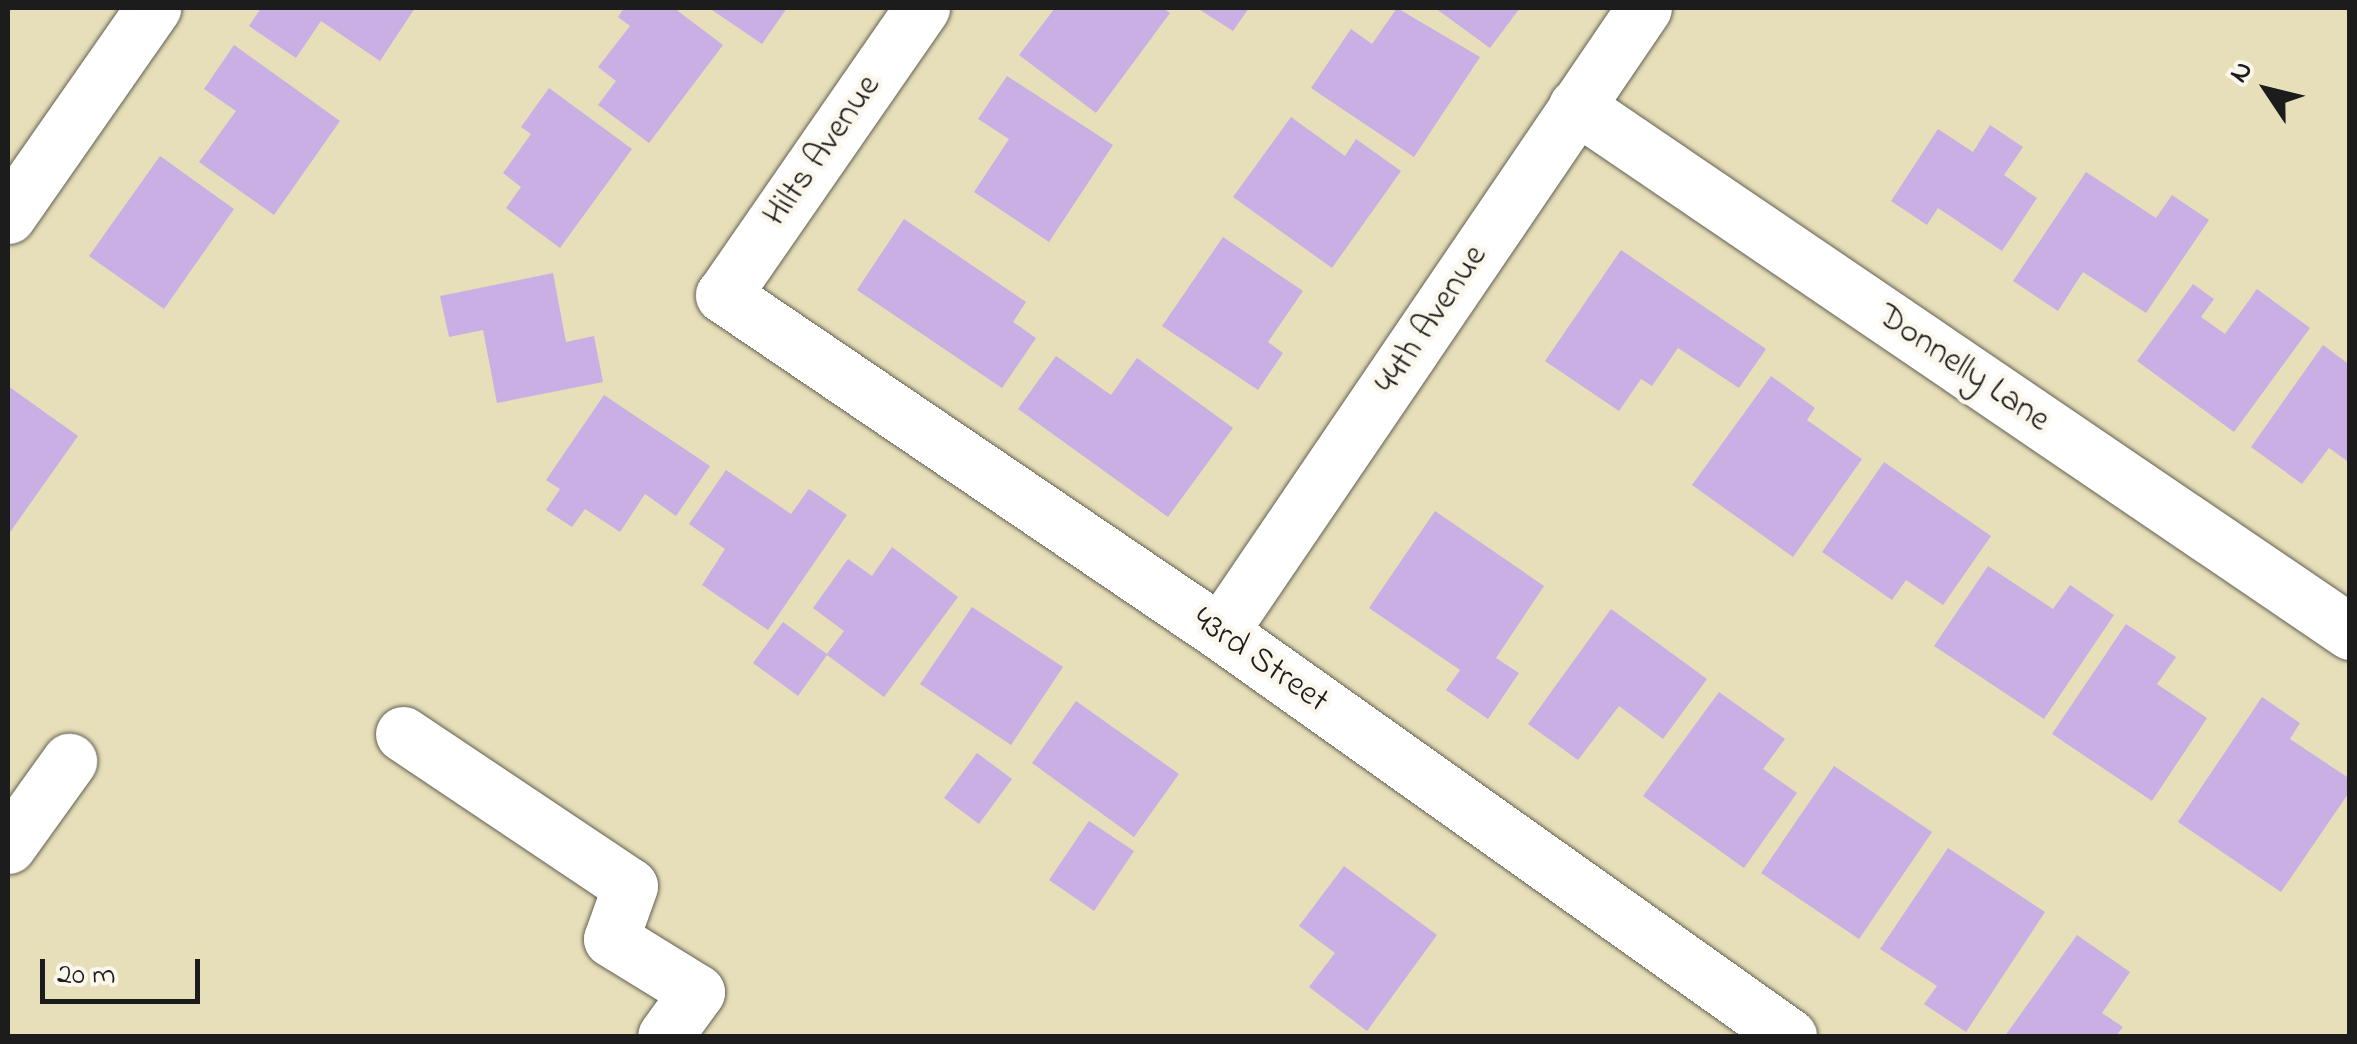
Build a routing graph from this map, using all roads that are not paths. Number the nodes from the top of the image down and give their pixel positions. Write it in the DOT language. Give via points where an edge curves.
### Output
graph roads {
  1 [pos="153,8"];
  2 [pos="922,8"];
  3 [pos="1644,8"];
  4 [pos="1576,106"];
  5 [pos="8,216"];
  6 [pos="723,296"];
  7 [pos="1220,632"];
  8 [pos="2350,632"];
  9 [pos="403,734"];
  10 [pos="69,761"];
  11 [pos="8,846"];
  12 [pos="665,1036"];
  13 [pos="1789,1036"];
  1 -- 5 [label="street"];
  2 -- 6 [label="street, Hilts Avenue"];
  3 -- 4 [label="street, 44th Avenue"];
  4 -- 7 [label="street, 44th Avenue"];
  4 -- 8 [label="street, Donnelly Lane"];
  6 -- 7 [label="street, 43rd Street"];
  7 -- 13 [label="street, 43rd Street"];
  9 -- 12 [label="street" via="630,886 611,939 696,992"];
  10 -- 11 [label="street"];
}
